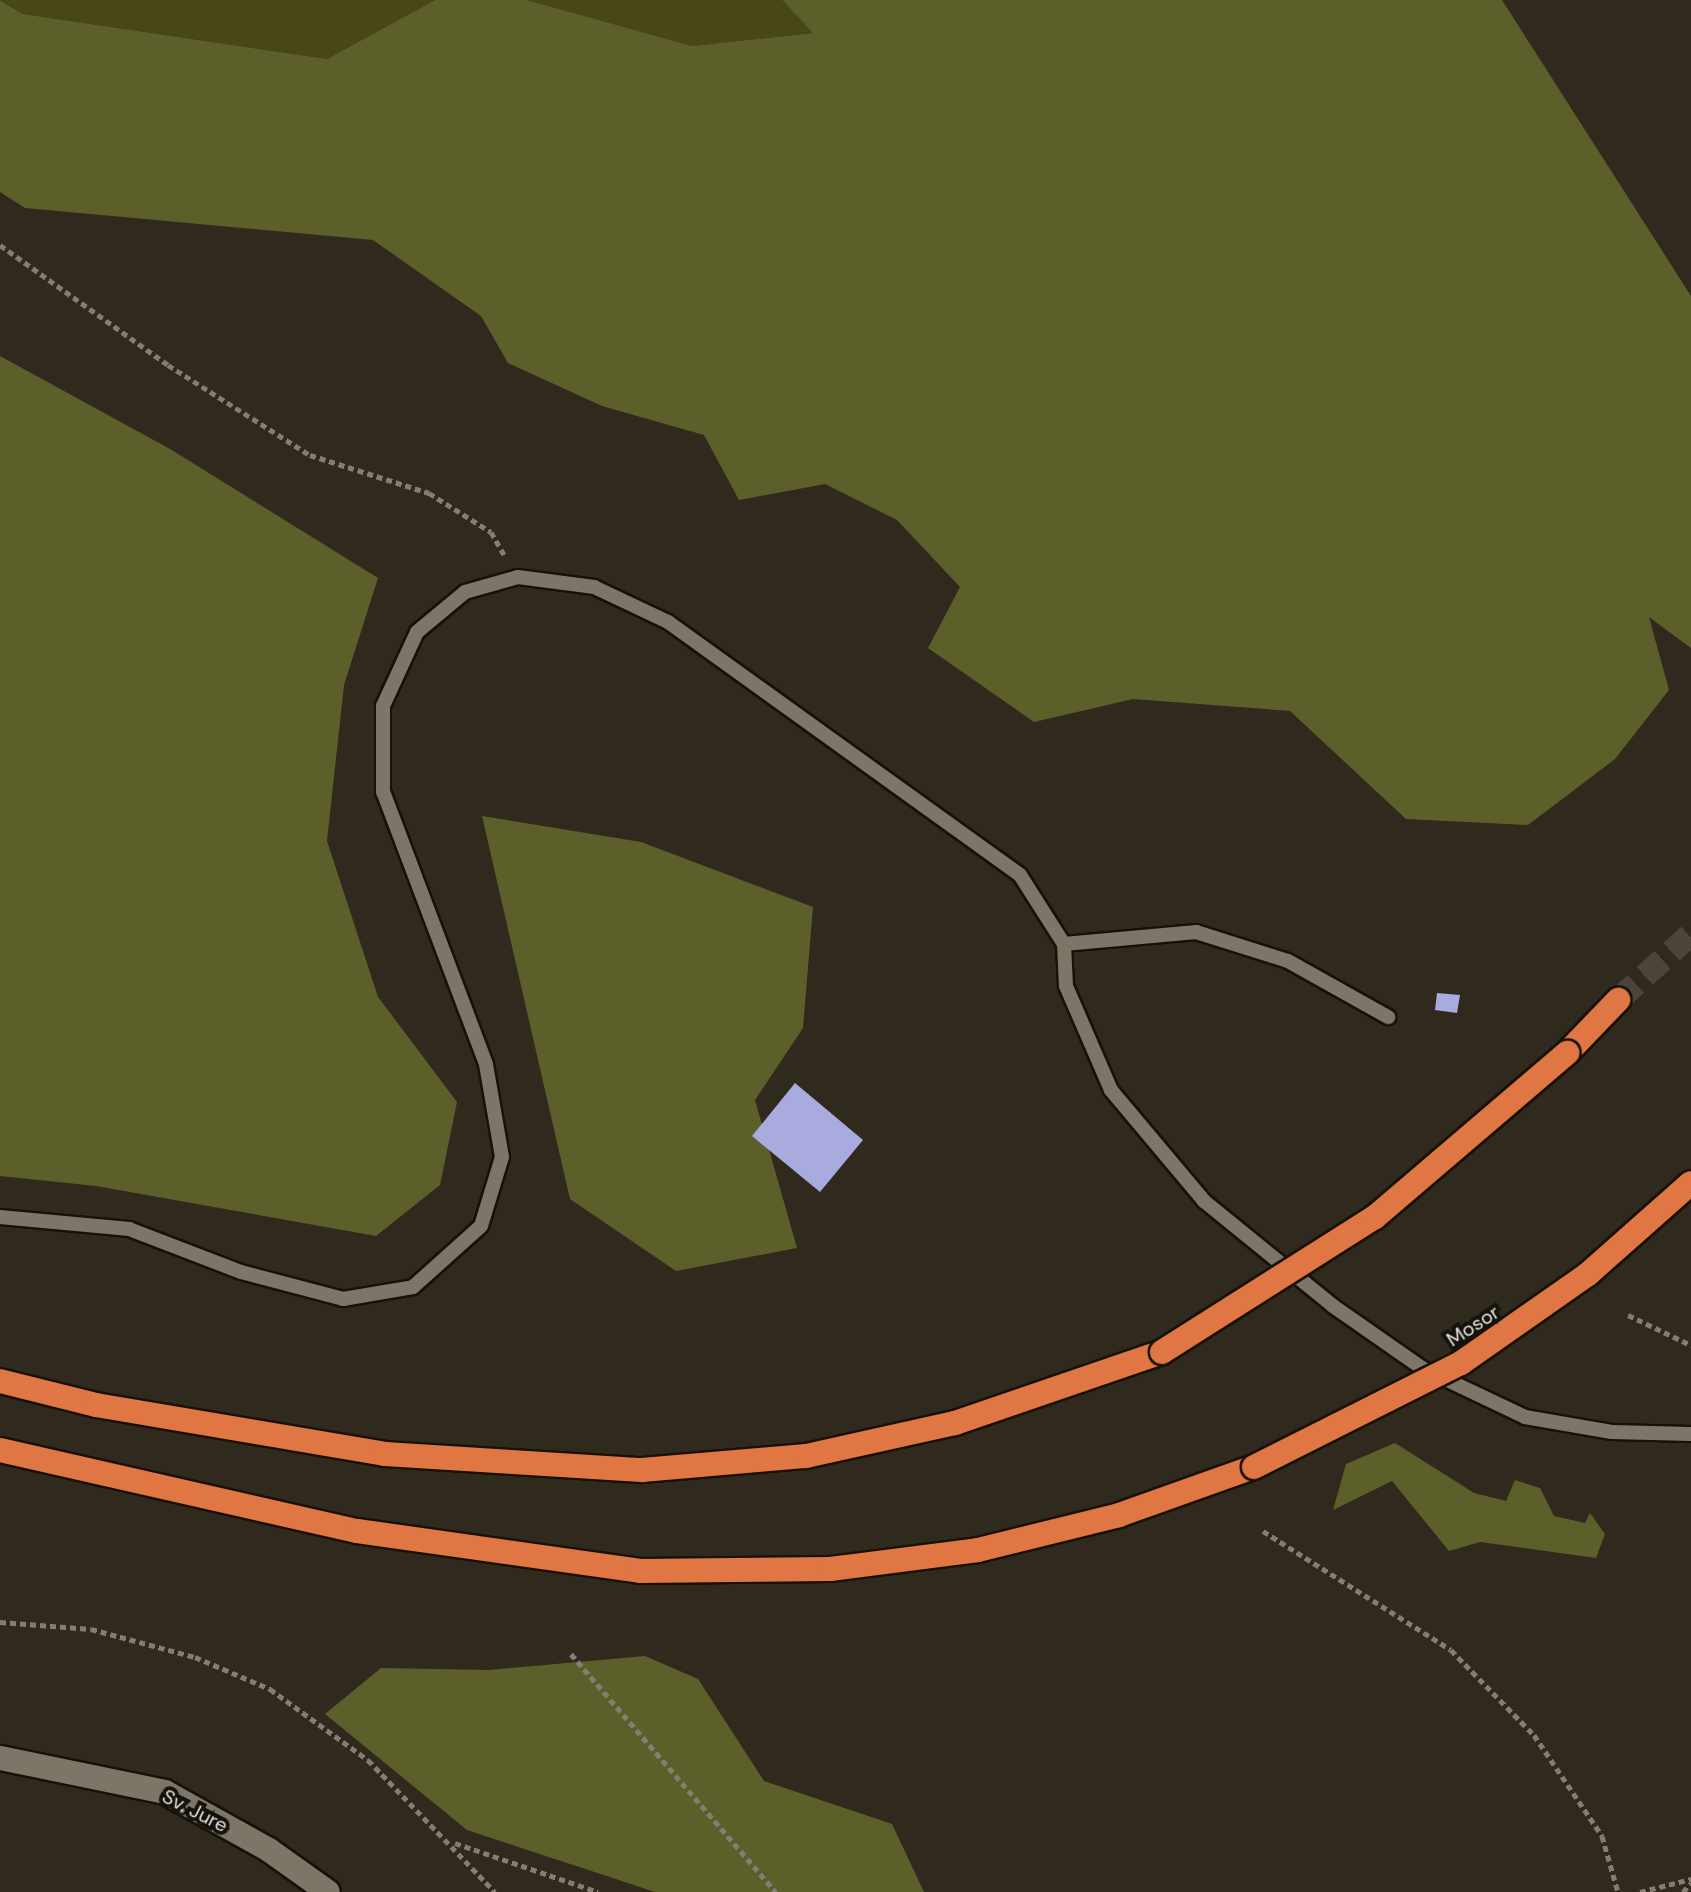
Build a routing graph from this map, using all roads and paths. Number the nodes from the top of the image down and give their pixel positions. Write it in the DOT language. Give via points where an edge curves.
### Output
graph roads {
  1 [pos="0,245"];
  2 [pos="518,577"];
  3 [pos="1064,944"];
  4 [pos="1618,1000"];
  5 [pos="1388,1017"];
  6 [pos="1691,1183"];
  7 [pos="0,1217"];
  8 [pos="1628,1315"];
  9 [pos="1691,1345"];
  10 [pos="0,1381"];
  11 [pos="1691,1434"];
  12 [pos="0,1450"];
  13 [pos="1263,1531"];
  14 [pos="0,1622"];
  15 [pos="571,1654"];
  16 [pos="0,1758"];
  17 [pos="453,1843"];
  18 [pos="1691,1881"];
  19 [pos="328,1892"];
  20 [pos="495,1892"];
  21 [pos="598,1892"];
  22 [pos="776,1892"];
  23 [pos="1618,1892"];
  24 [pos="1640,1892"];
  25 [pos="1683,1892"];
  1 -- 2 [label="path" via="168,365 310,455 429,493 491,532"];
  2 -- 3 [label="lane" via="594,587 668,622 1020,875"];
  2 -- 7 [label="lane" via="465,592 417,632 383,706 383,792 486,1064 502,1157 481,1226 413,1287 343,1299 241,1272 129,1229"];
  3 -- 5 [label="lane" via="1196,932 1288,961"];
  3 -- 11 [label="lane" via="1066,986 1111,1090 1204,1201 1333,1306 1422,1368 1525,1417 1612,1432"];
  4 -- 10 [label="highway, bridge" via="1567,1053 1375,1217 1162,1352 955,1423 806,1456 642,1470 385,1454 96,1405"];
  6 -- 12 [label="highway, Mosor, bridge" via="1588,1274 1461,1363 1254,1467 1119,1515 978,1550 830,1569 640,1571 357,1531"];
  8 -- 9 [label="path"];
  13 -- 23 [label="path" via="1451,1650 1534,1735 1602,1836"];
  14 -- 17 [label="path" via="91,1629 195,1657 270,1689 368,1760"];
  15 -- 22 [label="path"];
  16 -- 19 [label="street, Sv. Jure" via="165,1792 269,1850"];
  17 -- 20 [label="path"];
  17 -- 21 [label="path"];
  18 -- 24 [label="path"];
  18 -- 25 [label="path"];
}
